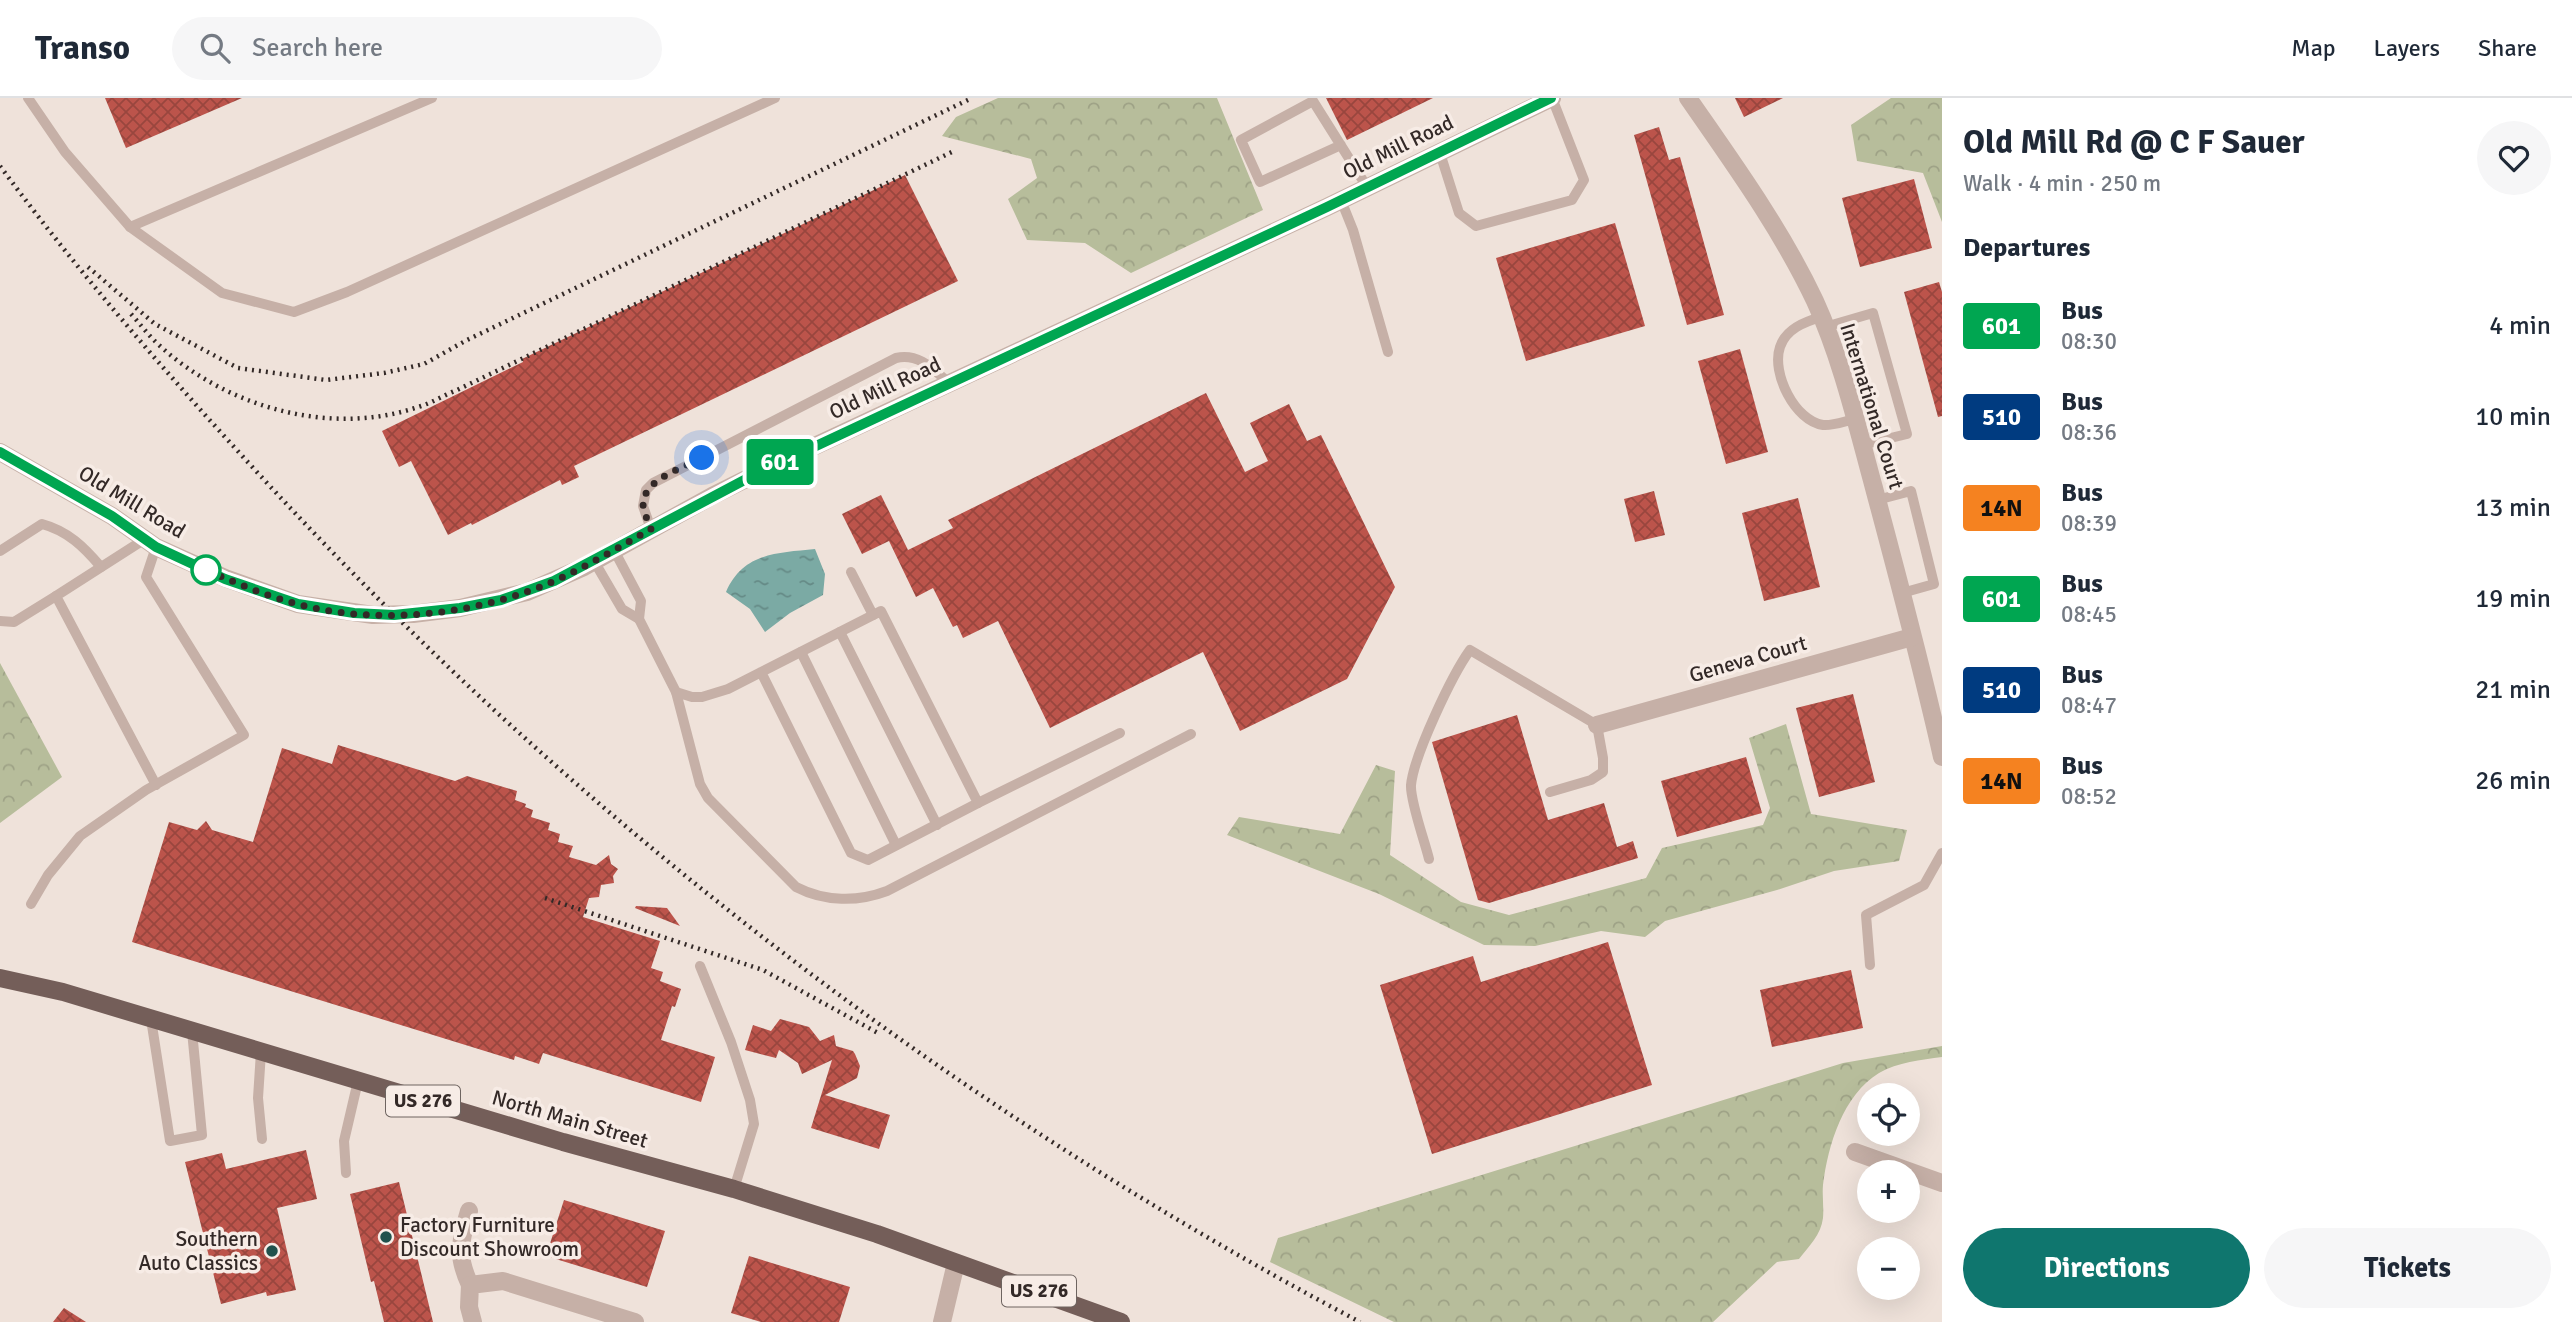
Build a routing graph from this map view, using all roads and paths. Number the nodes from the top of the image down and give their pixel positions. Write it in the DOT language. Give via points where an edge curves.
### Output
graph roads {
  1 [pos="28,98"];
  2 [pos="432,98"];
  3 [pos="775,98"];
  4 [pos="1552,98"];
  5 [pos="1688,98"];
  6 [pos="1313,100"];
  7 [pos="1341,145"];
  8 [pos="1440,153"];
  9 [pos="1367,187"];
  10 [pos="1341,200"];
  11 [pos="130,227"];
  12 [pos="1823,322"];
  13 [pos="1388,352"];
  14 [pos="949,383"];
  15 [pos="1855,419"];
  16 [pos="1862,445"];
  17 [pos="0,452"];
  18 [pos="1877,500"];
  19 [pos="651,529"];
  20 [pos="151,543"];
  21 [pos="614,550"];
  22 [pos="0,551"];
  23 [pos="594,561"];
  24 [pos="101,567"];
  25 [pos="851,572"];
  26 [pos="1902,593"];
  27 [pos="56,596"];
  28 [pos="873,615"];
  29 [pos="639,619"];
  30 [pos="0,621"];
  31 [pos="840,632"];
  32 [pos="1912,637"];
  33 [pos="801,652"];
  34 [pos="761,672"];
  35 [pos="676,692"];
  36 [pos="1597,725"];
  37 [pos="1120,733"];
  38 [pos="1191,734"];
  39 [pos="1942,757"];
  40 [pos="156,785"];
  41 [pos="1550,792"];
  42 [pos="978,803"];
  43 [pos="937,825"];
  44 [pos="897,845"];
  45 [pos="1942,853"];
  46 [pos="1429,859"];
  47 [pos="31,904"];
  48 [pos="1870,965"];
  49 [pos="701,966"];
  50 [pos="0,978"];
  51 [pos="151,1019"];
  52 [pos="192,1031"];
  53 [pos="261,1052"];
  54 [pos="358,1081"];
  55 [pos="262,1139"];
  56 [pos="1856,1152"];
  57 [pos="346,1173"];
  58 [pos="1942,1183"];
  59 [pos="734,1189"];
  60 [pos="469,1211"];
  61 [pos="956,1263"];
  62 [pos="470,1285"];
  63 [pos="473,1322"];
  64 [pos="635,1322"];
  65 [pos="942,1322"];
  66 [pos="1121,1322"];
  1 -- 11 [label="lane" via="65,152"];
  2 -- 11 [label="lane"];
  3 -- 11 [label="lane" via="295,312 222,293"];
  4 -- 8 [label="street, Old Mill Road"];
  4 -- 8 [label="lane" via="1584,180 1572,200 1476,226 1459,213"];
  5 -- 12 [label="street, International Court" via="1772,223"];
  6 -- 7 [label="lane"];
  6 -- 7 [label="lane" via="1241,141 1260,182"];
  7 -- 9 [label="lane"];
  8 -- 9 [label="street, Old Mill Road"];
  9 -- 10 [label="street, Old Mill Road"];
  10 -- 13 [label="lane"];
  10 -- 14 [label="street, Old Mill Road"];
  12 -- 15 [label="street, International Court"];
  12 -- 15 [label="lane" via="1803,323 1786,336 1779,349 1780,375 1790,401 1801,414 1825,425"];
  12 -- 16 [label="lane" via="1873,313 1907,434"];
  14 -- 19 [label="street, Old Mill Road"];
  14 -- 19 [label="lane" via="916,358 896,358 653,483 646,490 643,506"];
  15 -- 16 [label="street, International Court"];
  16 -- 18 [label="street, International Court"];
  17 -- 20 [label="street, Old Mill Road"];
  18 -- 26 [label="street, International Court"];
  18 -- 26 [label="lane" via="1912,491 1934,584"];
  19 -- 21 [label="street, Old Mill Road"];
  20 -- 23 [label="street, Old Mill Road" via="225,579 298,604 373,615 413,614 501,600"];
  20 -- 24 [label="lane"];
  20 -- 40 [label="lane" via="146,577 244,735"];
  21 -- 23 [label="street, Old Mill Road"];
  21 -- 29 [label="lane" via="641,601"];
  22 -- 24 [label="lane" via="42,524 57,528 83,546"];
  23 -- 29 [label="lane" via="622,609"];
  24 -- 27 [label="lane"];
  25 -- 28 [label="lane"];
  26 -- 32 [label="street, International Court"];
  27 -- 30 [label="lane" via="13,622"];
  27 -- 40 [label="lane"];
  28 -- 31 [label="lane"];
  28 -- 42 [label="lane" via="881,611"];
  29 -- 35 [label="lane"];
  31 -- 33 [label="lane"];
  31 -- 43 [label="lane"];
  32 -- 36 [label="street, Geneva Court"];
  32 -- 39 [label="street, International Court"];
  33 -- 34 [label="lane"];
  33 -- 44 [label="lane"];
  34 -- 35 [label="lane" via="713,695 692,697"];
  34 -- 44 [label="lane" via="851,853 868,860"];
  35 -- 38 [label="lane" via="700,784 708,798 796,887 841,899 887,891"];
  36 -- 41 [label="lane" via="1603,772"];
  36 -- 46 [label="lane" via="1470,650 1419,755 1411,787"];
  37 -- 42 [label="lane"];
  40 -- 47 [label="lane" via="80,836"];
  42 -- 43 [label="lane"];
  43 -- 44 [label="lane"];
  45 -- 48 [label="lane" via="1924,886 1866,915"];
  49 -- 59 [label="lane" via="731,1042 754,1124"];
  50 -- 51 [label="main road, North Main Street / US 276"];
  51 -- 52 [label="main road, North Main Street / US 276"];
  51 -- 52 [label="lane" via="170,1141 202,1135"];
  52 -- 53 [label="main road, North Main Street / US 276"];
  53 -- 54 [label="main road, North Main Street / US 276"];
  53 -- 55 [label="lane" via="258,1098"];
  54 -- 57 [label="lane" via="344,1141"];
  54 -- 59 [label="main road, North Main Street / US 276"];
  56 -- 58 [label="street"];
  59 -- 61 [label="main road, North Main Street / US 276"];
  60 -- 62 [label="street" via="460,1245 461,1265"];
  61 -- 65 [label="street"];
  61 -- 66 [label="main road, North Main Street / US 276"];
  62 -- 63 [label="street"];
  62 -- 64 [label="street" via="503,1281"];
}
